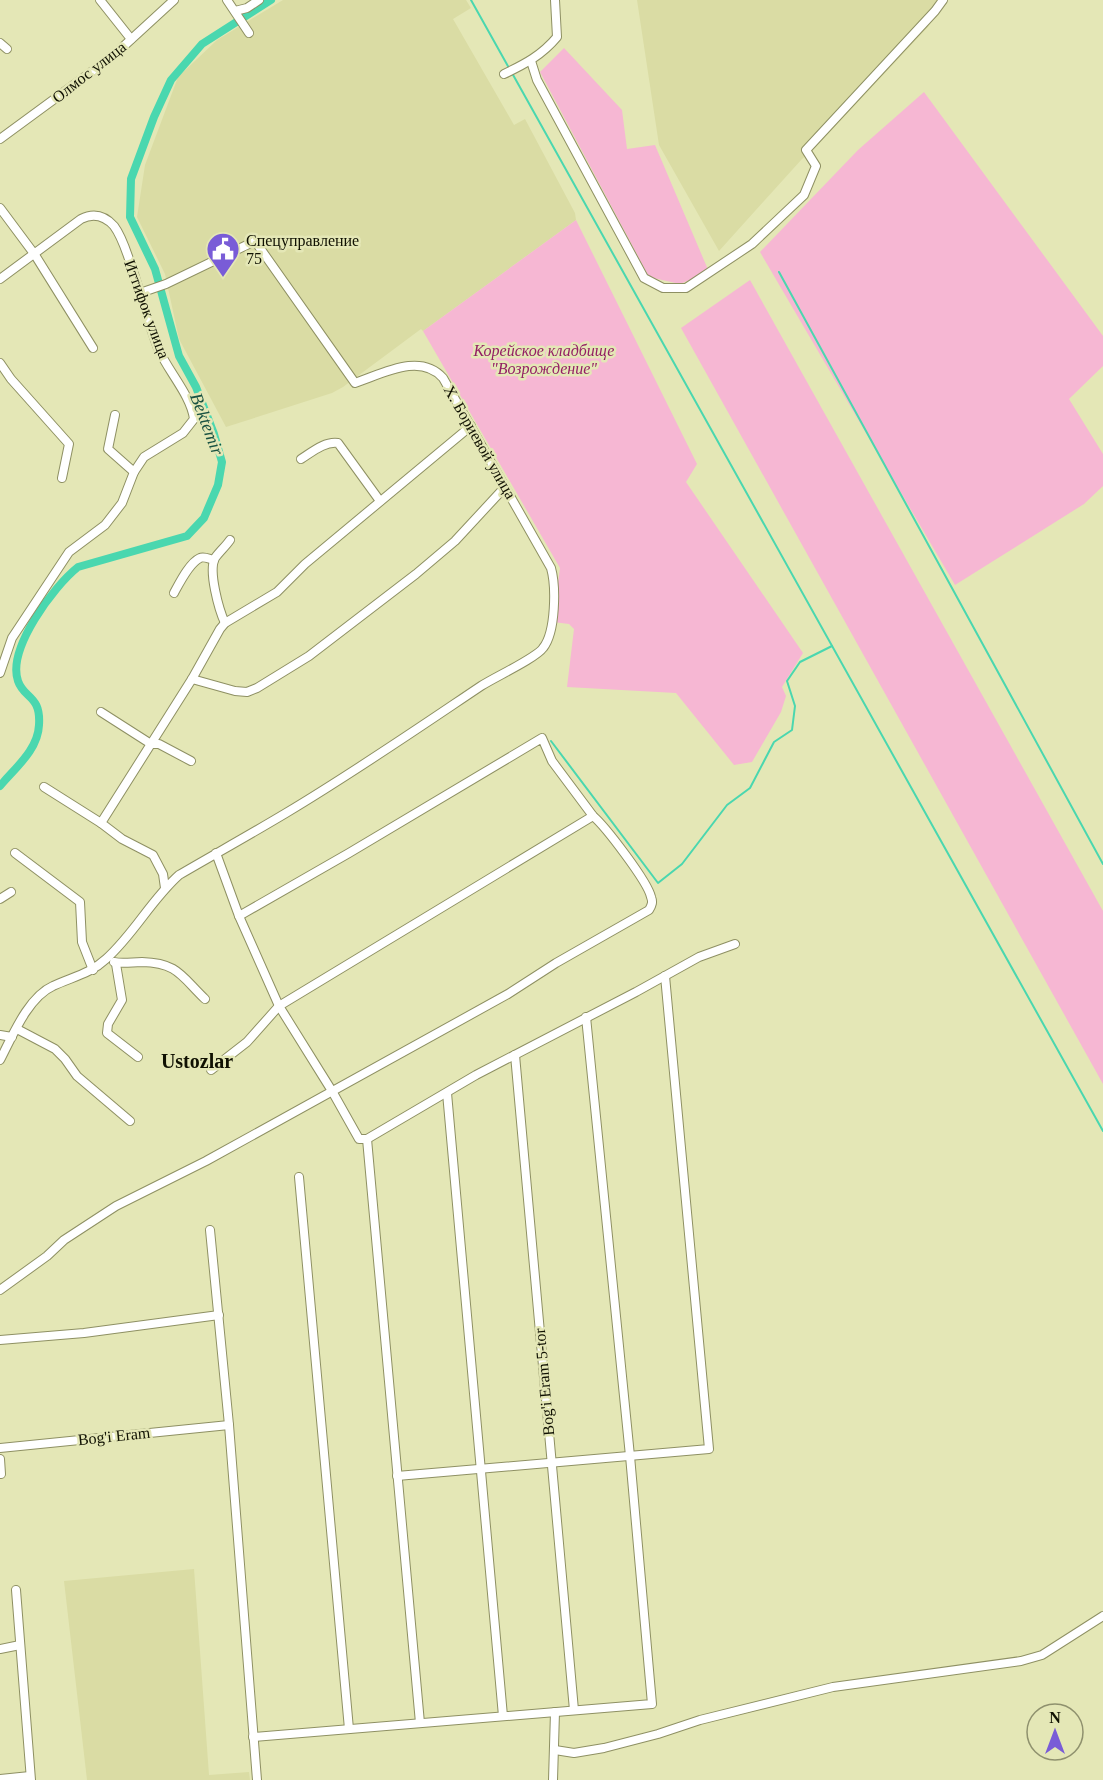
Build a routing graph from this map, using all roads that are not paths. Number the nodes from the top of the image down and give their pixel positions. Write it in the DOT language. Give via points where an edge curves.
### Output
graph roads {
  1 [pos="100,0"];
  2 [pos="174,0"];
  3 [pos="226,0"];
  4 [pos="259,0"];
  5 [pos="555,0"];
  6 [pos="943,0"];
  7 [pos="237,13"];
  8 [pos="249,33"];
  9 [pos="131,39"];
  10 [pos="0,43"];
  11 [pos="7,49"];
  12 [pos="527,63"];
  13 [pos="504,74"];
  14 [pos="0,139"];
  15 [pos="0,208"];
  16 [pos="35,255"];
  17 [pos="0,279"];
  18 [pos="140,293"];
  19 [pos="93,348"];
  20 [pos="0,363"];
  21 [pos="115,415"];
  22 [pos="471,426"];
  23 [pos="301,459"];
  24 [pos="134,472"];
  25 [pos="62,478"];
  26 [pos="505,487"];
  27 [pos="380,501"];
  28 [pos="230,540"];
  29 [pos="214,560"];
  30 [pos="174,594"];
  31 [pos="225,623"];
  32 [pos="0,673"];
  33 [pos="192,679"];
  34 [pos="101,712"];
  35 [pos="151,744"];
  36 [pos="191,761"];
  37 [pos="44,787"];
  38 [pos="593,816"];
  39 [pos="101,823"];
  40 [pos="15,853"];
  41 [pos="216,853"];
  42 [pos="165,888"];
  43 [pos="11,892"];
  44 [pos="0,899"];
  45 [pos="238,916"];
  46 [pos="735,944"];
  47 [pos="107,958"];
  48 [pos="116,964"];
  49 [pos="93,970"];
  50 [pos="665,976"];
  51 [pos="205,999"];
  52 [pos="279,1006"];
  53 [pos="586,1017"];
  54 [pos="17,1029"];
  55 [pos="0,1035"];
  56 [pos="12,1036"];
  57 [pos="515,1055"];
  58 [pos="138,1057"];
  59 [pos="0,1060"];
  60 [pos="211,1070"];
  61 [pos="333,1091"];
  62 [pos="447,1093"];
  63 [pos="130,1121"];
  64 [pos="367,1139"];
  65 [pos="299,1177"];
  66 [pos="210,1230"];
  67 [pos="0,1290"];
  68 [pos="219,1315"];
  69 [pos="0,1340"];
  70 [pos="229,1425"];
  71 [pos="0,1448"];
  72 [pos="630,1456"];
  73 [pos="0,1459"];
  74 [pos="552,1462"];
  75 [pos="481,1468"];
  76 [pos="1,1474"];
  77 [pos="397,1476"];
  78 [pos="16,1590"];
  79 [pos="1103,1616"];
  80 [pos="20,1645"];
  81 [pos="0,1649"];
  82 [pos="574,1710"];
  83 [pos="555,1712"];
  84 [pos="503,1716"];
  85 [pos="420,1723"];
  86 [pos="349,1729"];
  87 [pos="253,1737"];
  88 [pos="555,1750"];
  89 [pos="30,1778"];
  90 [pos="0,1779"];
  91 [pos="257,1780"];
  92 [pos="553,1780"];
  1 -- 9 [label="street"];
  2 -- 9 [label="street, Олмос улица"];
  3 -- 7 [label="street"];
  4 -- 7 [label="street"];
  5 -- 12 [label="street" via="557,37"];
  6 -- 12 [label="street" via="806,150 816,166 804,195 752,244 686,288 663,288 644,278"];
  7 -- 8 [label="street"];
  9 -- 14 [label="street, Олмос улица"];
  10 -- 11 [label="street"];
  12 -- 13 [label="street"];
  15 -- 16 [label="street"];
  16 -- 17 [label="street"];
  16 -- 18 [label="street, Иттифок улица" via="81,219 99,216 116,228"];
  16 -- 19 [label="street"];
  18 -- 22 [label="street, Х. Бориевой улица" via="255,241 355,383 413,365 435,369"];
  18 -- 24 [label="street, Иттифок улица" via="159,350 194,419 183,433 144,457"];
  20 -- 25 [label="street" via="69,444"];
  21 -- 24 [label="street" via="108,449"];
  22 -- 26 [label="street, Х. Бориевой улица"];
  22 -- 27 [label="street"];
  23 -- 27 [label="street" via="331,442 338,443"];
  24 -- 32 [label="street, Иттифок улица" via="122,503 105,525 69,552 12,638"];
  26 -- 33 [label="street" via="455,542 416,574 309,656 266,683 247,692"];
  26 -- 41 [label="street, Х. Бориевой улица" via="553,576 551,627 543,648 306,801"];
  27 -- 31 [label="street" via="277,592"];
  28 -- 29 [label="street"];
  29 -- 30 [label="street" via="196,560"];
  29 -- 31 [label="street" via="220,612"];
  31 -- 33 [label="street"];
  33 -- 35 [label="street"];
  34 -- 35 [label="street"];
  35 -- 36 [label="street" via="159,744"];
  35 -- 39 [label="street"];
  37 -- 39 [label="street"];
  38 -- 45 [label="street" via="552,761 542,738"];
  38 -- 52 [label="street"];
  38 -- 61 [label="street" via="651,894 652,905 648,910 508,994"];
  39 -- 42 [label="street" via="153,855"];
  40 -- 49 [label="street" via="80,903 82,942"];
  41 -- 42 [label="street"];
  41 -- 45 [label="street"];
  42 -- 47 [label="street"];
  43 -- 44 [label="street"];
  45 -- 52 [label="street"];
  46 -- 50 [label="street" via="699,957"];
  47 -- 48 [label="street"];
  47 -- 49 [label="street"];
  48 -- 51 [label="street" via="156,963 172,967"];
  48 -- 58 [label="street" via="122,1000 107,1033"];
  49 -- 54 [label="street" via="40,994"];
  50 -- 53 [label="street"];
  50 -- 72 [label="street" via="709,1449"];
  52 -- 60 [label="street" via="247,1042"];
  52 -- 61 [label="street"];
  53 -- 57 [label="street"];
  53 -- 72 [label="street"];
  54 -- 56 [label="street"];
  54 -- 63 [label="street" via="55,1049 77,1076"];
  55 -- 56 [label="street"];
  56 -- 59 [label="street"];
  57 -- 62 [label="street"];
  57 -- 74 [label="street, Bog'i Eram 5-tor"];
  61 -- 64 [label="street" via="359,1139"];
  61 -- 67 [label="street" via="116,1206"];
  62 -- 64 [label="street"];
  62 -- 75 [label="street"];
  64 -- 77 [label="street"];
  65 -- 86 [label="street"];
  66 -- 68 [label="street"];
  68 -- 69 [label="street"];
  68 -- 70 [label="street"];
  70 -- 71 [label="street, Bog'i Eram"];
  70 -- 87 [label="street"];
  72 -- 74 [label="street"];
  72 -- 82 [label="street" via="652,1704"];
  73 -- 76 [label="street"];
  74 -- 75 [label="street"];
  74 -- 82 [label="street, Bog'i Eram 5-tor"];
  75 -- 77 [label="street"];
  75 -- 84 [label="street"];
  77 -- 85 [label="street"];
  78 -- 80 [label="street"];
  79 -- 88 [label="street" via="1042,1655 833,1688 604,1748 574,1753"];
  80 -- 81 [label="street"];
  80 -- 89 [label="street"];
  82 -- 83 [label="street"];
  83 -- 84 [label="street"];
  83 -- 88 [label="street"];
  84 -- 85 [label="street"];
  85 -- 86 [label="street"];
  86 -- 87 [label="street"];
  87 -- 91 [label="street"];
  88 -- 92 [label="street"];
  89 -- 90 [label="street"];
}
